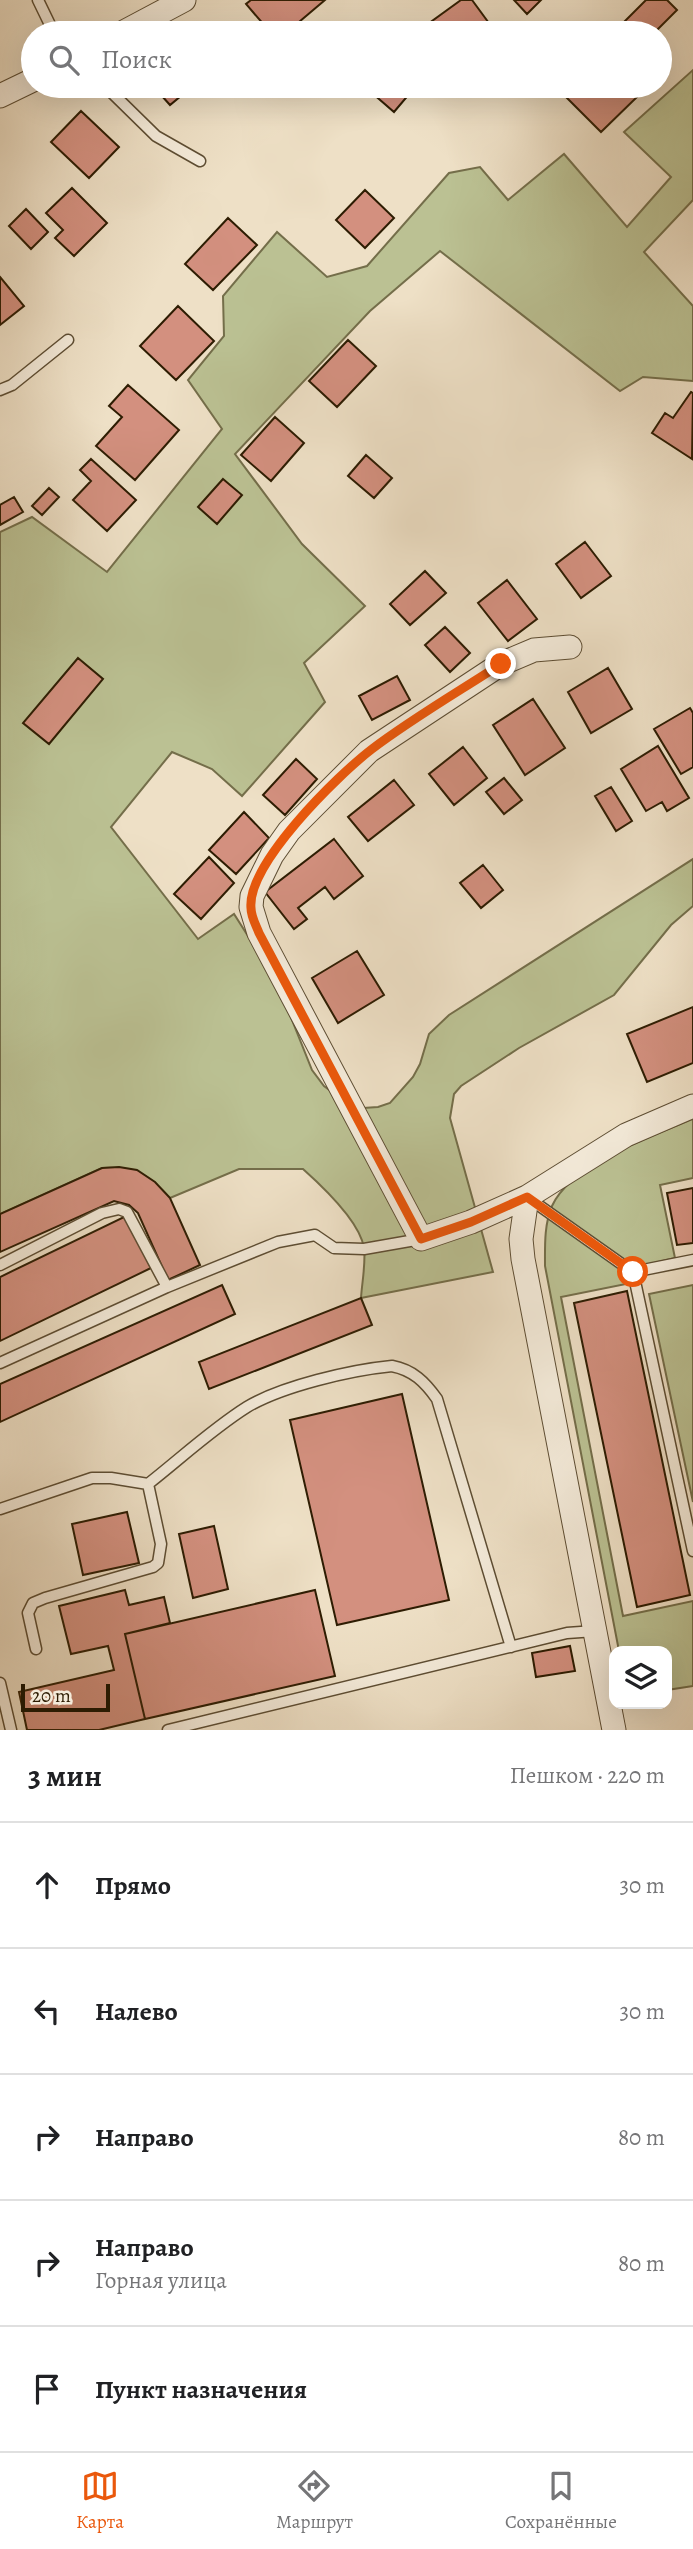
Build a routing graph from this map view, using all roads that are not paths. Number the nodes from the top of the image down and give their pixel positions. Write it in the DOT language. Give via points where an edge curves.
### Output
graph roads {
  1 [pos="38,0"];
  2 [pos="184,0"];
  3 [pos="48,21"];
  4 [pos="145,21"];
  5 [pos="21,86"];
  6 [pos="0,96"];
  7 [pos="117,98"];
  8 [pos="200,161"];
  9 [pos="68,340"];
  10 [pos="0,390"];
  11 [pos="570,647"];
  12 [pos="693,1107"];
  13 [pos="527,1197"];
  14 [pos="421,1239"];
  15 [pos="693,1260"];
  16 [pos="0,1265"];
  17 [pos="633,1272"];
  18 [pos="167,1287"];
  19 [pos="0,1363"];
  20 [pos="148,1484"];
  21 [pos="0,1509"];
  22 [pos="693,1552"];
  23 [pos="595,1631"];
  24 [pos="511,1647"];
  25 [pos="36,1649"];
  26 [pos="0,1683"];
  27 [pos="11,1730"];
  28 [pos="168,1730"];
  29 [pos="614,1730"];
  1 -- 3 [label="lane"];
  2 -- 4 [label="street"];
  5 -- 6 [label="street"];
  7 -- 8 [label="lane" via="156,136"];
  9 -- 10 [label="lane"];
  11 -- 14 [label="street" via="534,650 501,664 369,751 280,842 256,883 251,907 259,933"];
  12 -- 13 [label="street" via="626,1135"];
  13 -- 14 [label="street"];
  13 -- 17 [label="lane"];
  13 -- 23 [label="street" via="523,1259"];
  14 -- 18 [label="lane" via="364,1249 334,1248 315,1235 278,1242"];
  15 -- 17 [label="lane"];
  16 -- 18 [label="lane" via="118,1209 127,1212"];
  17 -- 22 [label="lane"];
  18 -- 19 [label="lane"];
  20 -- 21 [label="lane" via="92,1478"];
  20 -- 24 [label="lane" via="263,1398 380,1367 405,1368 437,1399"];
  20 -- 25 [label="lane" via="161,1544 158,1563 33,1603 28,1613"];
  23 -- 24 [label="lane"];
  23 -- 29 [label="street"];
  24 -- 28 [label="lane"];
  26 -- 27 [label="lane"];
}
